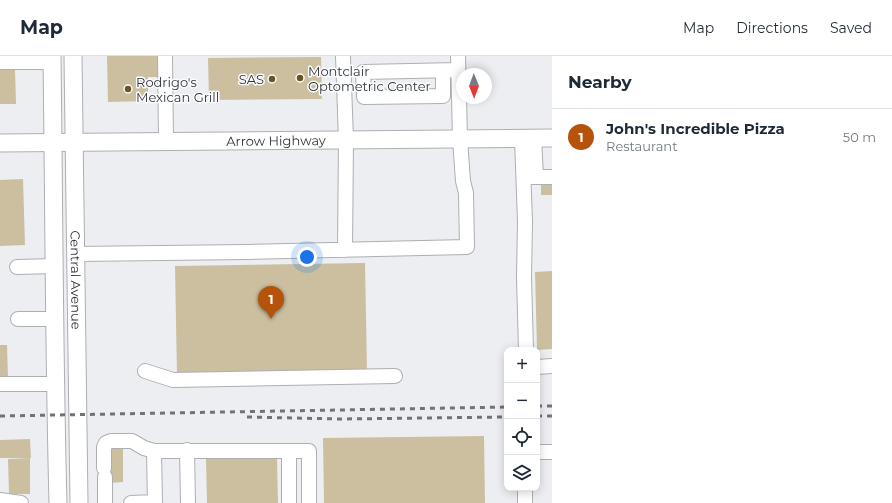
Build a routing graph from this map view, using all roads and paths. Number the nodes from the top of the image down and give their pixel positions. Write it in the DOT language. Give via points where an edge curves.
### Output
graph roads {
  1 [pos="73,56"];
  2 [pos="165,56"];
  3 [pos="343,56"];
  4 [pos="458,56"];
  5 [pos="52,59"];
  6 [pos="0,62"];
  7 [pos="458,68"];
  8 [pos="456,70"];
  9 [pos="443,71"];
  10 [pos="344,72"];
  11 [pos="363,72"];
  12 [pos="459,104"];
  13 [pos="528,138"];
  14 [pos="552,138"];
  15 [pos="460,139"];
  16 [pos="346,140"];
  17 [pos="166,141"];
  18 [pos="54,142"];
  19 [pos="75,142"];
  20 [pos="0,143"];
  21 [pos="530,177"];
  22 [pos="552,177"];
  23 [pos="346,250"];
  24 [pos="76,254"];
  25 [pos="55,266"];
  26 [pos="17,267"];
  27 [pos="55,319"];
  28 [pos="18,320"];
  29 [pos="526,347"];
  30 [pos="552,366"];
  31 [pos="540,367"];
  32 [pos="145,371"];
  33 [pos="395,376"];
  34 [pos="0,384"];
  35 [pos="56,384"];
  36 [pos="187,450"];
  37 [pos="154,451"];
  38 [pos="288,451"];
  39 [pos="540,452"];
  40 [pos="552,452"];
  41 [pos="525,491"];
  42 [pos="0,500"];
  43 [pos="21,503"];
  44 [pos="58,503"];
  45 [pos="79,503"];
  46 [pos="105,503"];
  47 [pos="131,503"];
  48 [pos="155,503"];
  49 [pos="188,503"];
  50 [pos="289,503"];
  51 [pos="309,503"];
  52 [pos="525,503"];
  1 -- 19 [label="main road, Central Avenue"];
  2 -- 17 [label="lane"];
  3 -- 10 [label="lane"];
  4 -- 7 [label="lane"];
  5 -- 6 [label="lane"];
  5 -- 18 [label="main road, Central Avenue"];
  8 -- 9 [label="lane"];
  9 -- 11 [label="lane"];
  9 -- 11 [label="lane" via="443,96 364,97"];
  10 -- 11 [label="lane"];
  10 -- 16 [label="lane"];
  12 -- 15 [label="lane"];
  13 -- 14 [label="main road, Arrow Highway"];
  13 -- 15 [label="main road, Arrow Highway"];
  13 -- 21 [label="lane"];
  15 -- 16 [label="main road, Arrow Highway"];
  15 -- 23 [label="lane" via="466,193 467,247"];
  16 -- 17 [label="main road, Arrow Highway"];
  16 -- 23 [label="lane"];
  17 -- 19 [label="main road, Arrow Highway"];
  18 -- 19 [label="main road, Arrow Highway"];
  18 -- 20 [label="main road, Arrow Highway"];
  18 -- 25 [label="main road, Central Avenue"];
  19 -- 24 [label="main road, Central Avenue"];
  21 -- 22 [label="lane"];
  21 -- 29 [label="lane" via="525,222"];
  23 -- 24 [label="lane"];
  24 -- 45 [label="main road, Central Avenue"];
  25 -- 26 [label="lane"];
  25 -- 27 [label="main road, Central Avenue"];
  27 -- 28 [label="lane"];
  27 -- 35 [label="main road, Central Avenue"];
  30 -- 31 [label="lane"];
  32 -- 33 [label="lane" via="173,380"];
  34 -- 35 [label="lane"];
  35 -- 44 [label="main road, Central Avenue"];
  36 -- 37 [label="lane"];
  36 -- 38 [label="lane"];
  36 -- 49 [label="lane"];
  37 -- 46 [label="lane" via="132,441 106,443"];
  37 -- 48 [label="lane"];
  38 -- 50 [label="lane"];
  38 -- 51 [label="lane" via="309,451"];
  39 -- 40 [label="lane"];
  41 -- 52 [label="lane"];
  42 -- 43 [label="lane"];
  47 -- 48 [label="lane"];
}
